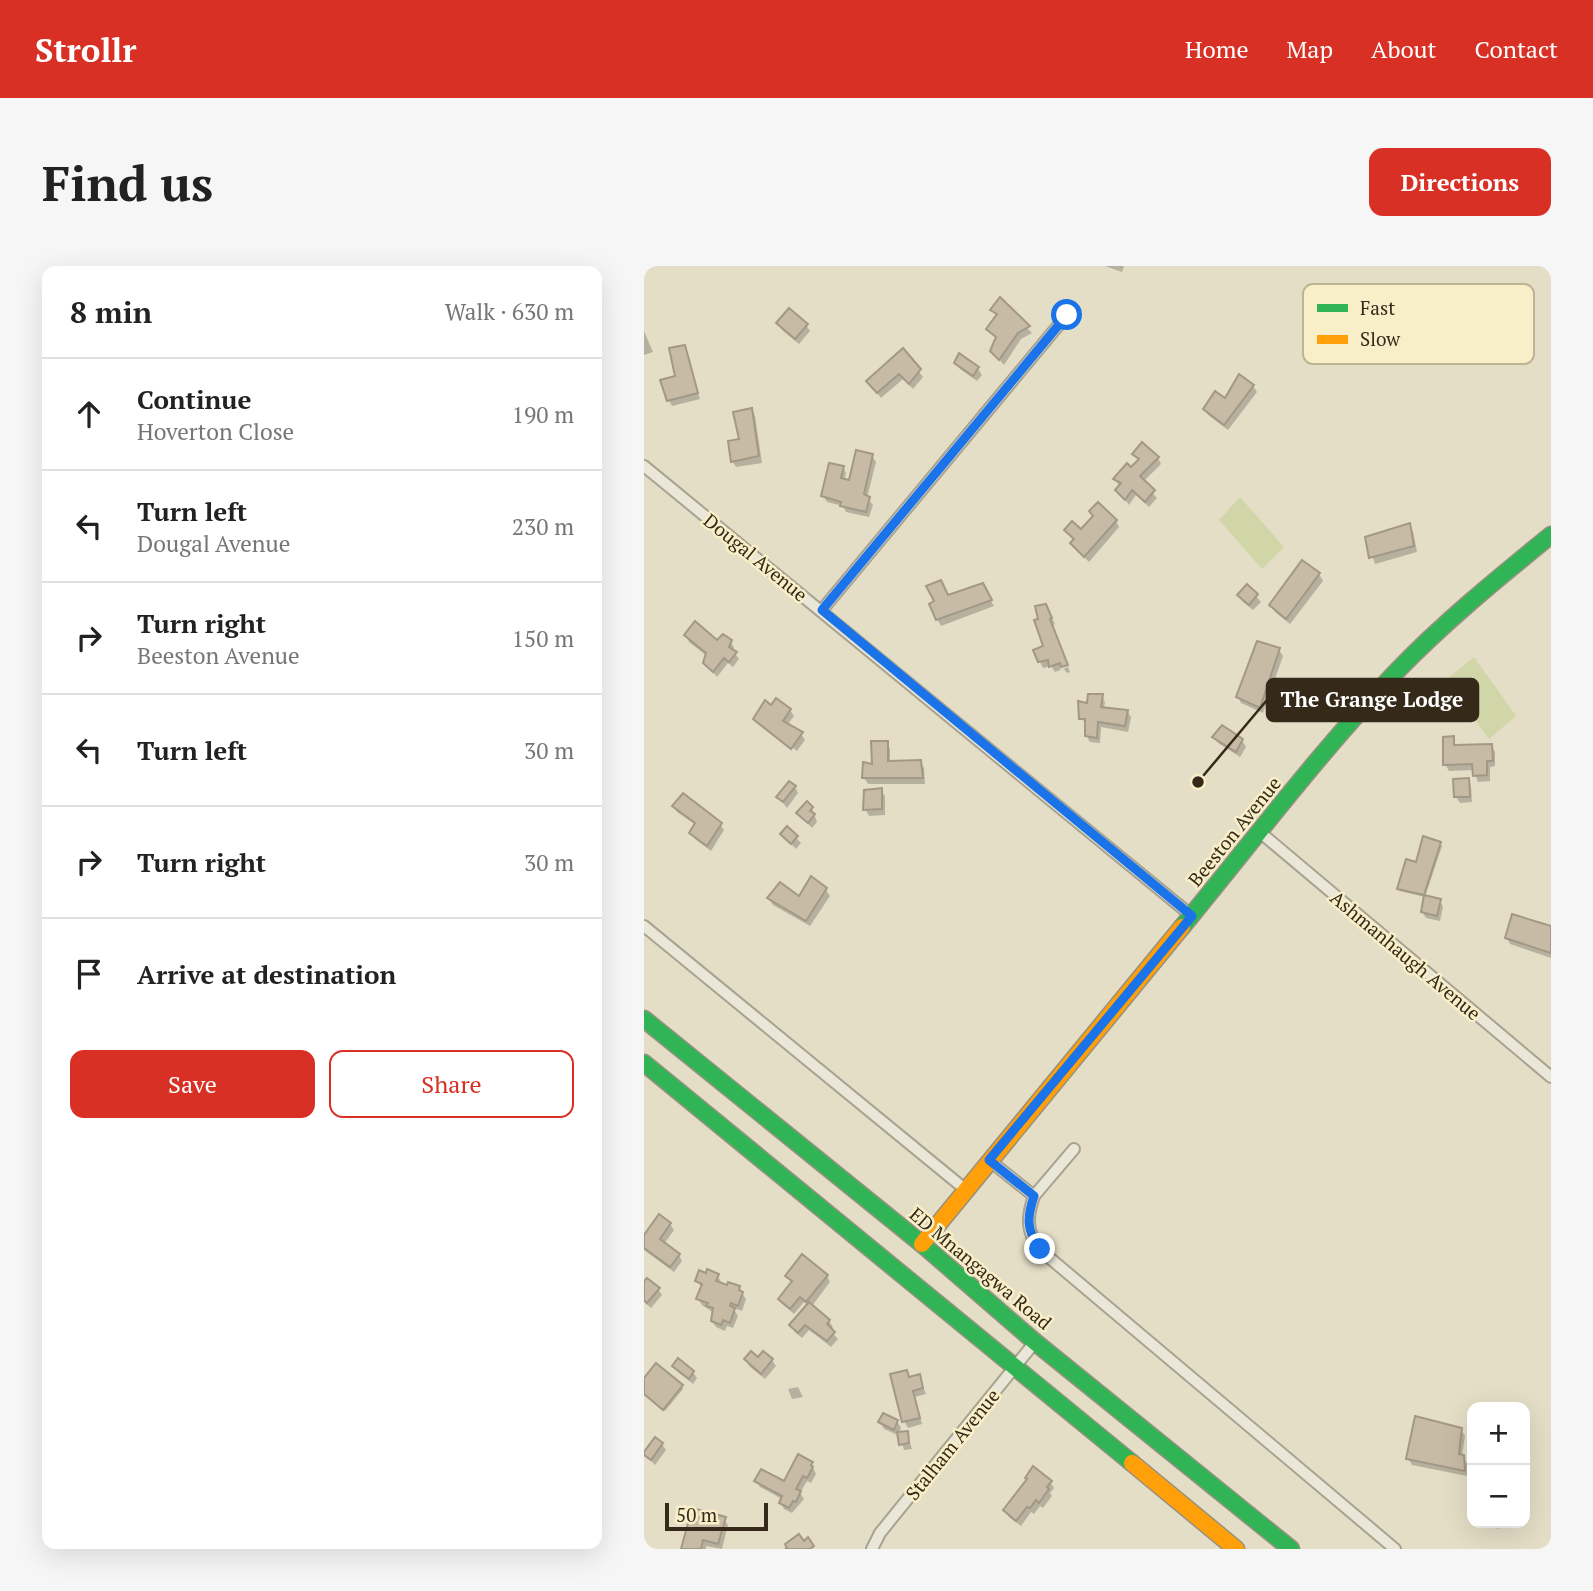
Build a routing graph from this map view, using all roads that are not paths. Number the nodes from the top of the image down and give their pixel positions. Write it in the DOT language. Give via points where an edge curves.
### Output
graph roads {
  1 [pos="1067,315"];
  2 [pos="644,466"];
  3 [pos="1551,535"];
  4 [pos="822,610"];
  5 [pos="1261,833"];
  6 [pos="1192,916"];
  7 [pos="644,926"];
  8 [pos="644,1019"];
  9 [pos="644,1063"];
  10 [pos="1551,1077"];
  11 [pos="1074,1149"];
  12 [pos="989,1160"];
  13 [pos="966,1190"];
  14 [pos="1034,1196"];
  15 [pos="922,1244"];
  16 [pos="1035,1342"];
  17 [pos="1015,1365"];
  18 [pos="872,1549"];
  19 [pos="1236,1549"];
  20 [pos="1291,1549"];
  21 [pos="1395,1549"];
  1 -- 4 [label="street"];
  2 -- 4 [label="street, Dougal Avenue"];
  3 -- 5 [label="main road, Beeston Avenue" via="1488,586 1395,673"];
  4 -- 6 [label="street, Dougal Avenue"];
  5 -- 6 [label="main road, Beeston Avenue"];
  5 -- 10 [label="street, Ashmanhaugh Avenue"];
  6 -- 12 [label="main road, Beeston Avenue"];
  7 -- 13 [label="street"];
  8 -- 15 [label="main road, ED Mnangagwa Road"];
  9 -- 17 [label="main road"];
  11 -- 14 [label="street"];
  12 -- 13 [label="main road, Beeston Avenue"];
  12 -- 14 [label="street"];
  13 -- 15 [label="main road, Beeston Avenue"];
  14 -- 21 [label="street" via="1027,1222 1040,1249"];
  15 -- 16 [label="main road, ED Mnangagwa Road"];
  16 -- 17 [label="street, Stalham Avenue"];
  16 -- 20 [label="main road, ED Mnangagwa Road"];
  17 -- 18 [label="street, Stalham Avenue" via="880,1533"];
  17 -- 19 [label="main road"];
}
